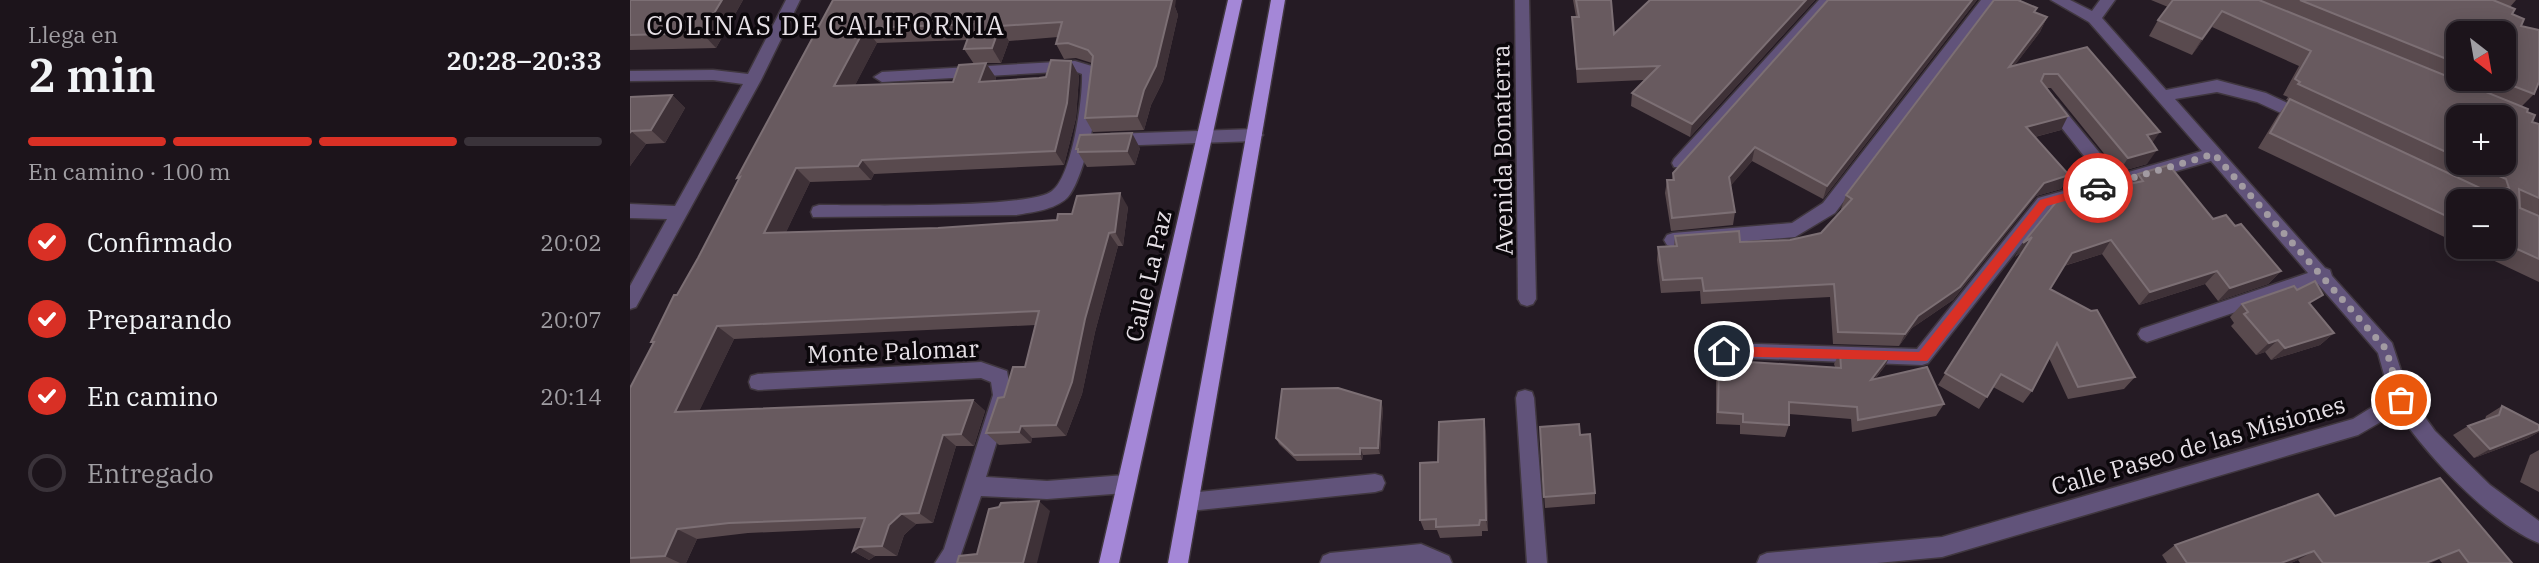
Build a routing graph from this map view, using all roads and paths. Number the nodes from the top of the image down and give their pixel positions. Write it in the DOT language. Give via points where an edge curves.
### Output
graph roads {
  1 [pos="793,0"];
  2 [pos="1235,0"];
  3 [pos="1278,0"];
  4 [pos="1522,0"];
  5 [pos="1827,0"];
  6 [pos="1989,0"];
  7 [pos="2059,0"];
  8 [pos="2108,0"];
  9 [pos="2094,18"];
  10 [pos="630,76"];
  11 [pos="882,77"];
  12 [pos="753,80"];
  13 [pos="2043,94"];
  14 [pos="2163,96"];
  15 [pos="2322,126"];
  16 [pos="1255,135"];
  17 [pos="1204,137"];
  18 [pos="1080,141"];
  19 [pos="2214,154"];
  20 [pos="1680,163"];
  21 [pos="2115,183"];
  22 [pos="630,211"];
  23 [pos="819,212"];
  24 [pos="679,213"];
  25 [pos="1673,240"];
  26 [pos="2324,275"];
  27 [pos="1527,299"];
  28 [pos="630,302"];
  29 [pos="2147,334"];
  30 [pos="1724,351"];
  31 [pos="758,383"];
  32 [pos="1525,398"];
  33 [pos="2401,400"];
  34 [pos="1375,483"];
  35 [pos="1125,484"];
  36 [pos="974,486"];
  37 [pos="1189,502"];
  38 [pos="2539,533"];
  39 [pos="945,563"];
  40 [pos="1109,563"];
  41 [pos="1178,563"];
  42 [pos="1330,563"];
  43 [pos="1442,563"];
  44 [pos="1537,563"];
  45 [pos="1767,563"];
  1 -- 12 [label="street"];
  2 -- 17 [label="main road, Calle La Paz"];
  3 -- 16 [label="main road"];
  4 -- 27 [label="street, Avenida Bonaterra"];
  5 -- 20 [label="street"];
  6 -- 25 [label="street" via="1829,208 1795,230"];
  7 -- 9 [label="street"];
  8 -- 9 [label="street"];
  9 -- 14 [label="street"];
  10 -- 12 [label="street" via="713,75"];
  11 -- 18 [label="street" via="1075,66 1090,71 1092,86"];
  12 -- 24 [label="street"];
  13 -- 21 [label="street"];
  14 -- 15 [label="street" via="2217,86 2261,97"];
  14 -- 19 [label="street"];
  16 -- 17 [label="street"];
  16 -- 37 [label="main road"];
  17 -- 18 [label="street"];
  17 -- 35 [label="main road, Calle La Paz"];
  18 -- 23 [label="street" via="1064,190 1044,204"];
  19 -- 21 [label="street"];
  19 -- 26 [label="street"];
  21 -- 30 [label="street" via="2044,203 1922,357"];
  22 -- 24 [label="street"];
  24 -- 28 [label="street"];
  26 -- 29 [label="street"];
  26 -- 33 [label="street" via="2386,349"];
  31 -- 36 [label="street, Monte Palomar" via="981,370 1000,377 1002,395"];
  32 -- 44 [label="street"];
  33 -- 38 [label="street" via="2434,444 2514,518"];
  33 -- 45 [label="street, Calle Paseo de las Misiones" via="2358,426 1942,547"];
  34 -- 37 [label="street"];
  35 -- 36 [label="street" via="1047,490"];
  35 -- 40 [label="main road, Calle La Paz"];
  36 -- 39 [label="street, Monte Palomar" via="952,555"];
  37 -- 41 [label="main road"];
  42 -- 43 [label="street" via="1421,554"];
}
